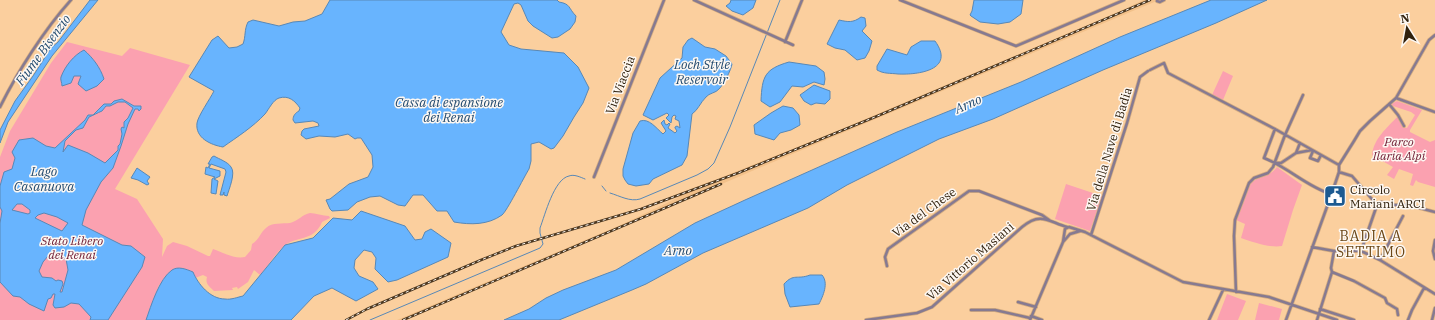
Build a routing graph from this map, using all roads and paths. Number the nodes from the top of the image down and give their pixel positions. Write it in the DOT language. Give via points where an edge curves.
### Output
graph roads {
  1 [pos="71,0"];
  2 [pos="664,0"];
  3 [pos="694,0"];
  4 [pos="802,0"];
  5 [pos="900,0"];
  6 [pos="1124,0"];
  7 [pos="1164,0"];
  8 [pos="1157,1"];
  9 [pos="1435,35"];
  10 [pos="785,42"];
  11 [pos="793,45"];
  12 [pos="1303,95"];
  13 [pos="1396,98"];
  14 [pos="1389,104"];
  15 [pos="0,107"];
  16 [pos="1435,112"];
  17 [pos="1404,126"];
  18 [pos="1275,129"];
  19 [pos="1285,135"];
  20 [pos="1300,143"];
  21 [pos="1313,150"];
  22 [pos="1296,153"];
  23 [pos="1321,154"];
  24 [pos="1276,163"];
  25 [pos="1339,165"];
  26 [pos="1339,172"];
  27 [pos="594,177"];
  28 [pos="1331,194"];
  29 [pos="1377,205"];
  30 [pos="1435,212"];
  31 [pos="1034,213"];
  32 [pos="1042,215"];
  33 [pos="1403,216"];
  34 [pos="1039,219"];
  35 [pos="1050,220"];
  36 [pos="1063,226"];
  37 [pos="1069,228"];
  38 [pos="1064,231"];
  39 [pos="1080,231"];
  40 [pos="1070,234"];
  41 [pos="1091,235"];
  42 [pos="1435,240"];
  43 [pos="1063,242"];
  44 [pos="1312,247"];
  45 [pos="1334,251"];
  46 [pos="1361,252"];
  47 [pos="1435,259"];
  48 [pos="1380,260"];
  49 [pos="887,266"];
  50 [pos="1332,272"];
  51 [pos="1424,288"];
  52 [pos="1224,290"];
  53 [pos="1236,292"];
  54 [pos="1435,294"];
  55 [pos="1018,302"];
  56 [pos="1292,304"];
  57 [pos="1036,307"];
  58 [pos="1435,308"];
  59 [pos="1320,309"];
  60 [pos="971,310"];
  61 [pos="1318,314"];
  62 [pos="1398,315"];
  63 [pos="1030,318"];
  64 [pos="866,320"];
  65 [pos="1042,320"];
  66 [pos="1209,320"];
  67 [pos="1286,320"];
  68 [pos="1317,320"];
  69 [pos="1337,320"];
  70 [pos="1354,320"];
  71 [pos="1408,320"];
  72 [pos="1432,320"];
  1 -- 15 [label="street" via="46,32"];
  2 -- 27 [label="street, Via Viaccia"];
  3 -- 10 [label="street"];
  4 -- 10 [label="street"];
  5 -- 6 [label="street" via="1016,46"];
  7 -- 8 [label="street"];
  9 -- 13 [label="street" via="1430,38"];
  10 -- 11 [label="street"];
  12 -- 19 [label="street"];
  13 -- 14 [label="street"];
  13 -- 16 [label="street"];
  14 -- 17 [label="street"];
  14 -- 25 [label="street" via="1360,131"];
  18 -- 19 [label="street"];
  18 -- 24 [label="street" via="1264,158"];
  18 -- 41 [label="street, Via della Nave di Badia" via="1168,73 1164,63 1149,71 1140,78"];
  19 -- 20 [label="street"];
  19 -- 24 [label="street"];
  20 -- 21 [label="street"];
  20 -- 22 [label="street"];
  21 -- 22 [label="street"];
  21 -- 23 [label="street"];
  21 -- 23 [label="street" via="1310,158 1318,161"];
  22 -- 24 [label="street" via="1281,163"];
  23 -- 25 [label="street"];
  24 -- 28 [label="street" via="1317,189"];
  24 -- 53 [label="street" via="1269,172 1249,183 1236,220"];
  25 -- 26 [label="street"];
  26 -- 28 [label="street"];
  26 -- 29 [label="street" via="1352,176"];
  28 -- 44 [label="street"];
  29 -- 30 [label="street" via="1381,202 1408,205"];
  29 -- 46 [label="street"];
  31 -- 32 [label="street, Via del Chese"];
  31 -- 34 [label="street"];
  31 -- 49 [label="street, Via del Chese" via="979,191 969,191 888,249 885,257"];
  32 -- 34 [label="street"];
  32 -- 35 [label="street, Via del Chese"];
  33 -- 48 [label="street"];
  34 -- 35 [label="street, Via del Chese"];
  34 -- 64 [label="street, Via Vittorio Masiani" via="1024,225 932,307 917,313"];
  35 -- 36 [label="street, Via del Chese"];
  36 -- 37 [label="street, Via del Chese"];
  36 -- 38 [label="street"];
  37 -- 38 [label="street"];
  37 -- 39 [label="street, Via del Chese"];
  37 -- 40 [label="street" via="1072,231"];
  38 -- 40 [label="street" via="1067,235"];
  38 -- 43 [label="street"];
  39 -- 40 [label="street"];
  39 -- 41 [label="street, Via del Chese"];
  40 -- 43 [label="street"];
  41 -- 52 [label="street, Via del Chese" via="1183,282"];
  42 -- 47 [label="street"];
  43 -- 57 [label="street"];
  44 -- 45 [label="street"];
  44 -- 56 [label="street"];
  45 -- 46 [label="street"];
  45 -- 50 [label="street"];
  46 -- 48 [label="street"];
  48 -- 51 [label="street"];
  50 -- 59 [label="street"];
  50 -- 62 [label="street" via="1385,298 1387,303 1398,309"];
  51 -- 54 [label="street"];
  51 -- 71 [label="street"];
  52 -- 53 [label="street, Via del Chese"];
  52 -- 66 [label="street"];
  53 -- 56 [label="street, Via del Chese"];
  55 -- 57 [label="street"];
  56 -- 61 [label="street, Via del Chese"];
  56 -- 67 [label="street"];
  57 -- 63 [label="street"];
  58 -- 72 [label="street"];
  59 -- 61 [label="street"];
  59 -- 70 [label="street"];
  60 -- 63 [label="street" via="996,310"];
  61 -- 68 [label="street"];
  61 -- 69 [label="street, Via del Chese"];
  63 -- 65 [label="street"];
}
